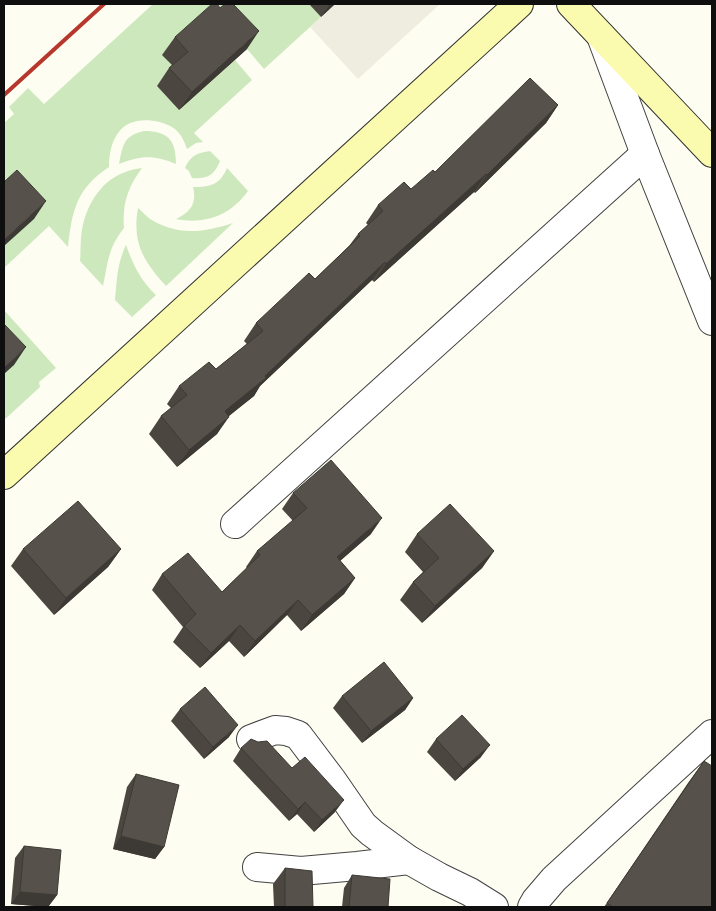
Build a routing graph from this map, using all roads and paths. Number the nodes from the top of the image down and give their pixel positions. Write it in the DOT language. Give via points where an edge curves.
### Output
graph roads {
  1 [pos="519,4"];
  2 [pos="571,4"];
  3 [pos="601,36"];
  4 [pos="712,153"];
  5 [pos="645,154"];
  6 [pos="712,321"];
  7 [pos="4,475"];
  8 [pos="235,524"];
  9 [pos="712,734"];
  10 [pos="252,739"];
  11 [pos="409,860"];
  12 [pos="256,867"];
  13 [pos="494,907"];
  14 [pos="532,907"];
  1 -- 7 [label="main road"];
  2 -- 3 [label="main road"];
  3 -- 4 [label="main road"];
  3 -- 5 [label="street"];
  5 -- 6 [label="street"];
  5 -- 8 [label="street"];
  9 -- 14 [label="street" via="554,879"];
  10 -- 11 [label="street" via="275,730 298,736 363,825"];
  11 -- 12 [label="street" via="301,872"];
  11 -- 13 [label="street"];
}
